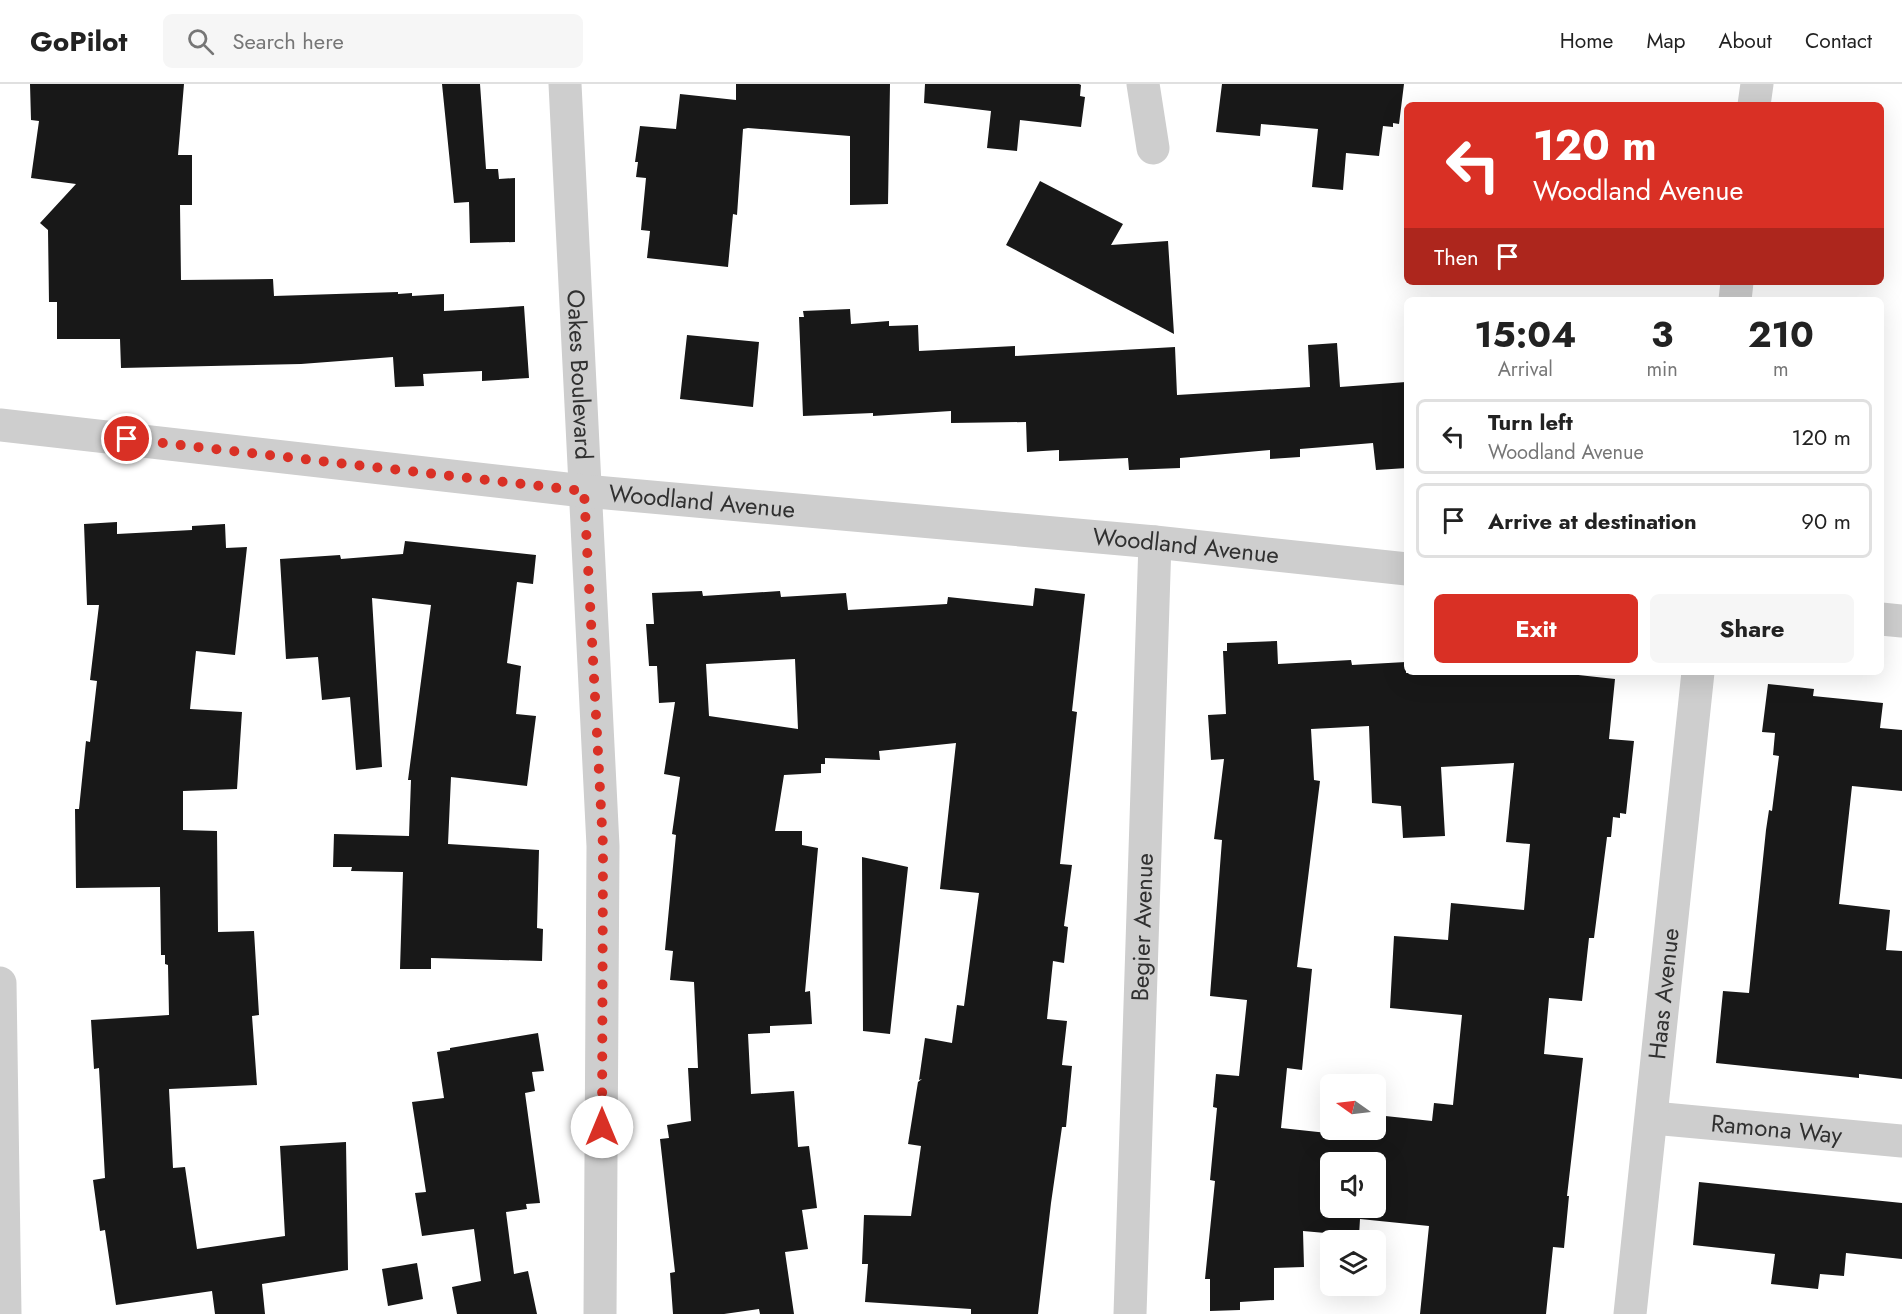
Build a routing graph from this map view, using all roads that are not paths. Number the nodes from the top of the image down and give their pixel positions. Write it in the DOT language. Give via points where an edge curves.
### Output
graph roads {
  1 [pos="565,84"];
  2 [pos="1143,84"];
  3 [pos="1756,84"];
  4 [pos="1754,102"];
  5 [pos="1153,148"];
  6 [pos="0,425"];
  7 [pos="584,491"];
  8 [pos="1155,542"];
  9 [pos="1404,569"];
  10 [pos="1884,619"];
  11 [pos="1902,621"];
  12 [pos="1698,675"];
  13 [pos="0,983"];
  14 [pos="1,1098"];
  15 [pos="1653,1118"];
  16 [pos="1902,1141"];
  17 [pos="5,1314"];
  18 [pos="600,1314"];
  19 [pos="1130,1314"];
  20 [pos="1630,1314"];
  1 -- 7 [label="street, Oakes Boulevard"];
  2 -- 5 [label="street"];
  3 -- 4 [label="street"];
  6 -- 7 [label="street, Woodland Avenue"];
  7 -- 8 [label="street, Woodland Avenue"];
  7 -- 18 [label="street, Oakes Boulevard" via="603,846"];
  8 -- 9 [label="street, Woodland Avenue"];
  8 -- 19 [label="street, Begier Avenue"];
  10 -- 11 [label="street"];
  12 -- 15 [label="street, Haas Avenue"];
  13 -- 14 [label="street"];
  14 -- 17 [label="street"];
  15 -- 16 [label="street, Ramona Way"];
  15 -- 20 [label="street, Haas Avenue"];
}
